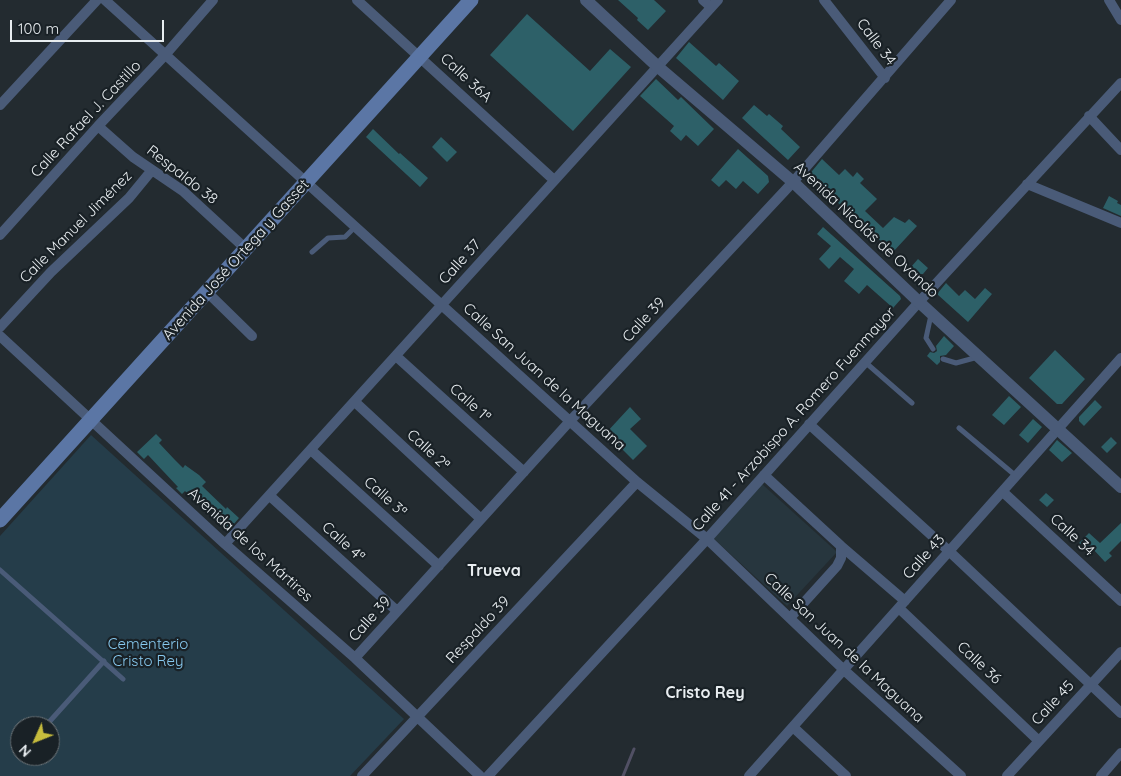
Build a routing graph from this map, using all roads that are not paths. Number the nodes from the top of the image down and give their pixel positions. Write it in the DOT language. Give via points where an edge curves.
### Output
graph roads {
  1 [pos="97,0"];
  2 [pos="105,0"];
  3 [pos="213,0"];
  4 [pos="357,0"];
  5 [pos="471,0"];
  6 [pos="586,0"];
  7 [pos="824,0"];
  8 [pos="951,0"];
  9 [pos="1109,0"];
  10 [pos="711,2"];
  11 [pos="1121,20"];
  12 [pos="166,54"];
  13 [pos="420,57"];
  14 [pos="657,66"];
  15 [pos="884,78"];
  16 [pos="1121,82"];
  17 [pos="0,105"];
  18 [pos="1089,116"];
  19 [pos="98,126"];
  20 [pos="1121,150"];
  21 [pos="152,170"];
  22 [pos="554,180"];
  23 [pos="307,182"];
  24 [pos="793,182"];
  25 [pos="1027,184"];
  26 [pos="1121,223"];
  27 [pos="356,226"];
  28 [pos="0,235"];
  29 [pos="246,249"];
  30 [pos="312,252"];
  31 [pos="207,292"];
  32 [pos="919,302"];
  33 [pos="442,305"];
  34 [pos="932,313"];
  35 [pos="0,327"];
  36 [pos="0,336"];
  37 [pos="252,336"];
  38 [pos="933,349"];
  39 [pos="396,356"];
  40 [pos="978,356"];
  41 [pos="1121,358"];
  42 [pos="943,359"];
  43 [pos="865,362"];
  44 [pos="355,402"];
  45 [pos="912,403"];
  46 [pos="91,419"];
  47 [pos="570,421"];
  48 [pos="809,424"];
  49 [pos="959,428"];
  50 [pos="1058,430"];
  51 [pos="311,450"];
  52 [pos="524,472"];
  53 [pos="764,476"];
  54 [pos="1017,476"];
  55 [pos="637,482"];
  56 [pos="1121,487"];
  57 [pos="1003,492"];
  58 [pos="270,496"];
  59 [pos="481,519"];
  60 [pos="0,520"];
  61 [pos="707,539"];
  62 [pos="225,544"];
  63 [pos="841,546"];
  64 [pos="950,552"];
  65 [pos="438,566"];
  66 [pos="0,570"];
  67 [pos="1121,601"];
  68 [pos="902,605"];
  69 [pos="397,611"];
  70 [pos="790,618"];
  71 [pos="1121,652"];
  72 [pos="355,658"];
  73 [pos="104,661"];
  74 [pos="844,670"];
  75 [pos="123,679"];
  76 [pos="1090,685"];
  77 [pos="1121,713"];
  78 [pos="54,716"];
  79 [pos="418,717"];
  80 [pos="793,727"];
  81 [pos="1039,741"];
  82 [pos="1121,753"];
  83 [pos="495,774"];
  84 [pos="362,776"];
  85 [pos="480,776"];
  86 [pos="749,776"];
  87 [pos="846,776"];
  88 [pos="961,776"];
  89 [pos="1007,776"];
  90 [pos="1100,776"];
  1 -- 17 [label="street"];
  2 -- 12 [label="street, Calle San Juan de la Maguana"];
  3 -- 12 [label="street, Calle Rafael J. Castillo"];
  4 -- 13 [label="street, Calle 36A"];
  5 -- 13 [label="main road, Avenida José Ortega y Gasset"];
  6 -- 14 [label="street, Avenida Nicolás de Ovando"];
  7 -- 15 [label="street, Calle 34"];
  8 -- 15 [label="street, Calle 39"];
  9 -- 11 [label="street"];
  10 -- 14 [label="street, Calle 37"];
  12 -- 19 [label="street, Calle Rafael J. Castillo"];
  12 -- 23 [label="street, Calle San Juan de la Maguana"];
  13 -- 22 [label="street, Calle 36A"];
  13 -- 23 [label="main road, Avenida José Ortega y Gasset"];
  14 -- 22 [label="street, Calle 37"];
  14 -- 24 [label="street, Avenida Nicolás de Ovando"];
  15 -- 24 [label="street, Calle 39"];
  16 -- 18 [label="street, Calle 41 - Arzobispo A. Romero Fuenmayor"];
  18 -- 20 [label="street"];
  18 -- 25 [label="street, Calle 41 - Arzobispo A. Romero Fuenmayor"];
  19 -- 21 [label="street, Respaldo 38"];
  19 -- 28 [label="street, Calle Rafael J. Castillo"];
  21 -- 29 [label="street, Respaldo 38" via="183,191"];
  21 -- 35 [label="street, Calle Manuel Jiménez" via="108,220 51,272"];
  22 -- 33 [label="street, Calle 37"];
  23 -- 27 [label="street, Calle San Juan de la Maguana"];
  23 -- 29 [label="main road, Avenida José Ortega y Gasset"];
  24 -- 32 [label="street, Avenida Nicolás de Ovando"];
  24 -- 47 [label="street, Calle 39"];
  25 -- 26 [label="street"];
  25 -- 32 [label="street, Calle 41 - Arzobispo A. Romero Fuenmayor"];
  27 -- 30 [label="lane" via="345,238 328,238"];
  27 -- 33 [label="street, Calle San Juan de la Maguana"];
  29 -- 31 [label="main road, Avenida José Ortega y Gasset"];
  31 -- 37 [label="street"];
  31 -- 46 [label="main road, Avenida José Ortega y Gasset"];
  32 -- 34 [label="street, Avenida Nicolás de Ovando"];
  32 -- 43 [label="street, Calle 41 - Arzobispo A. Romero Fuenmayor"];
  33 -- 39 [label="street, Calle 37"];
  33 -- 47 [label="street, Calle San Juan de la Maguana"];
  34 -- 38 [label="lane" via="926,338"];
  34 -- 40 [label="street, Avenida Nicolás de Ovando"];
  36 -- 46 [label="street, Avenida de los Mártires"];
  39 -- 44 [label="street, Calle 37"];
  39 -- 52 [label="street, Calle 1ª"];
  40 -- 42 [label="lane" via="956,363"];
  40 -- 50 [label="street, Avenida Nicolás de Ovando"];
  41 -- 50 [label="street, Calle 43"];
  43 -- 45 [label="lane"];
  43 -- 48 [label="street, Calle 41 - Arzobispo A. Romero Fuenmayor"];
  44 -- 51 [label="street, Calle 37"];
  44 -- 59 [label="street, Calle 2ª"];
  46 -- 60 [label="main road, Avenida José Ortega y Gasset"];
  46 -- 62 [label="street, Avenida de los Mártires"];
  47 -- 52 [label="street, Calle 39"];
  47 -- 55 [label="street, Calle San Juan de la Maguana"];
  48 -- 53 [label="street, Calle 41 - Arzobispo A. Romero Fuenmayor"];
  48 -- 64 [label="street"];
  49 -- 54 [label="lane"];
  50 -- 54 [label="street, Calle 43"];
  50 -- 56 [label="street, Avenida Nicolás de Ovando"];
  51 -- 58 [label="street, Calle 37"];
  51 -- 65 [label="street, Calle 3ª"];
  52 -- 59 [label="street, Calle 39"];
  53 -- 61 [label="street, Calle 41 - Arzobispo A. Romero Fuenmayor"];
  53 -- 63 [label="street, Calle 36"];
  54 -- 57 [label="street, Calle 43"];
  55 -- 61 [label="street, Calle San Juan de la Maguana"];
  55 -- 79 [label="street, Respaldo 39"];
  57 -- 64 [label="street, Calle 43"];
  57 -- 67 [label="street, Calle 34"];
  58 -- 62 [label="street, Calle 37"];
  58 -- 69 [label="street, Calle 4ª"];
  59 -- 65 [label="street, Calle 39"];
  61 -- 70 [label="street, Calle San Juan de la Maguana"];
  61 -- 83 [label="street, Calle 41 - Arzobispo A. Romero Fuenmayor"];
  62 -- 72 [label="street, Avenida de los Mártires"];
  63 -- 68 [label="street, Calle 36"];
  63 -- 70 [label="street" via="837,566"];
  64 -- 68 [label="street, Calle 43"];
  64 -- 76 [label="street"];
  65 -- 69 [label="street, Calle 39"];
  66 -- 73 [label="lane"];
  68 -- 74 [label="street, Calle 43"];
  68 -- 81 [label="street, Calle 36"];
  69 -- 72 [label="street, Calle 39"];
  70 -- 74 [label="street, Calle San Juan de la Maguana"];
  71 -- 76 [label="street, Calle 45"];
  72 -- 79 [label="street, Avenida de los Mártires"];
  73 -- 75 [label="lane"];
  73 -- 78 [label="lane"];
  74 -- 80 [label="street, Calle 43"];
  74 -- 88 [label="street, Calle San Juan de la Maguana"];
  76 -- 77 [label="street"];
  76 -- 81 [label="street, Calle 45"];
  79 -- 84 [label="street, Respaldo 39"];
  79 -- 85 [label="street, Avenida de los Mártires"];
  80 -- 86 [label="street, Calle 43"];
  80 -- 87 [label="street"];
  81 -- 89 [label="street, Calle 45"];
  82 -- 90 [label="street"];
}
